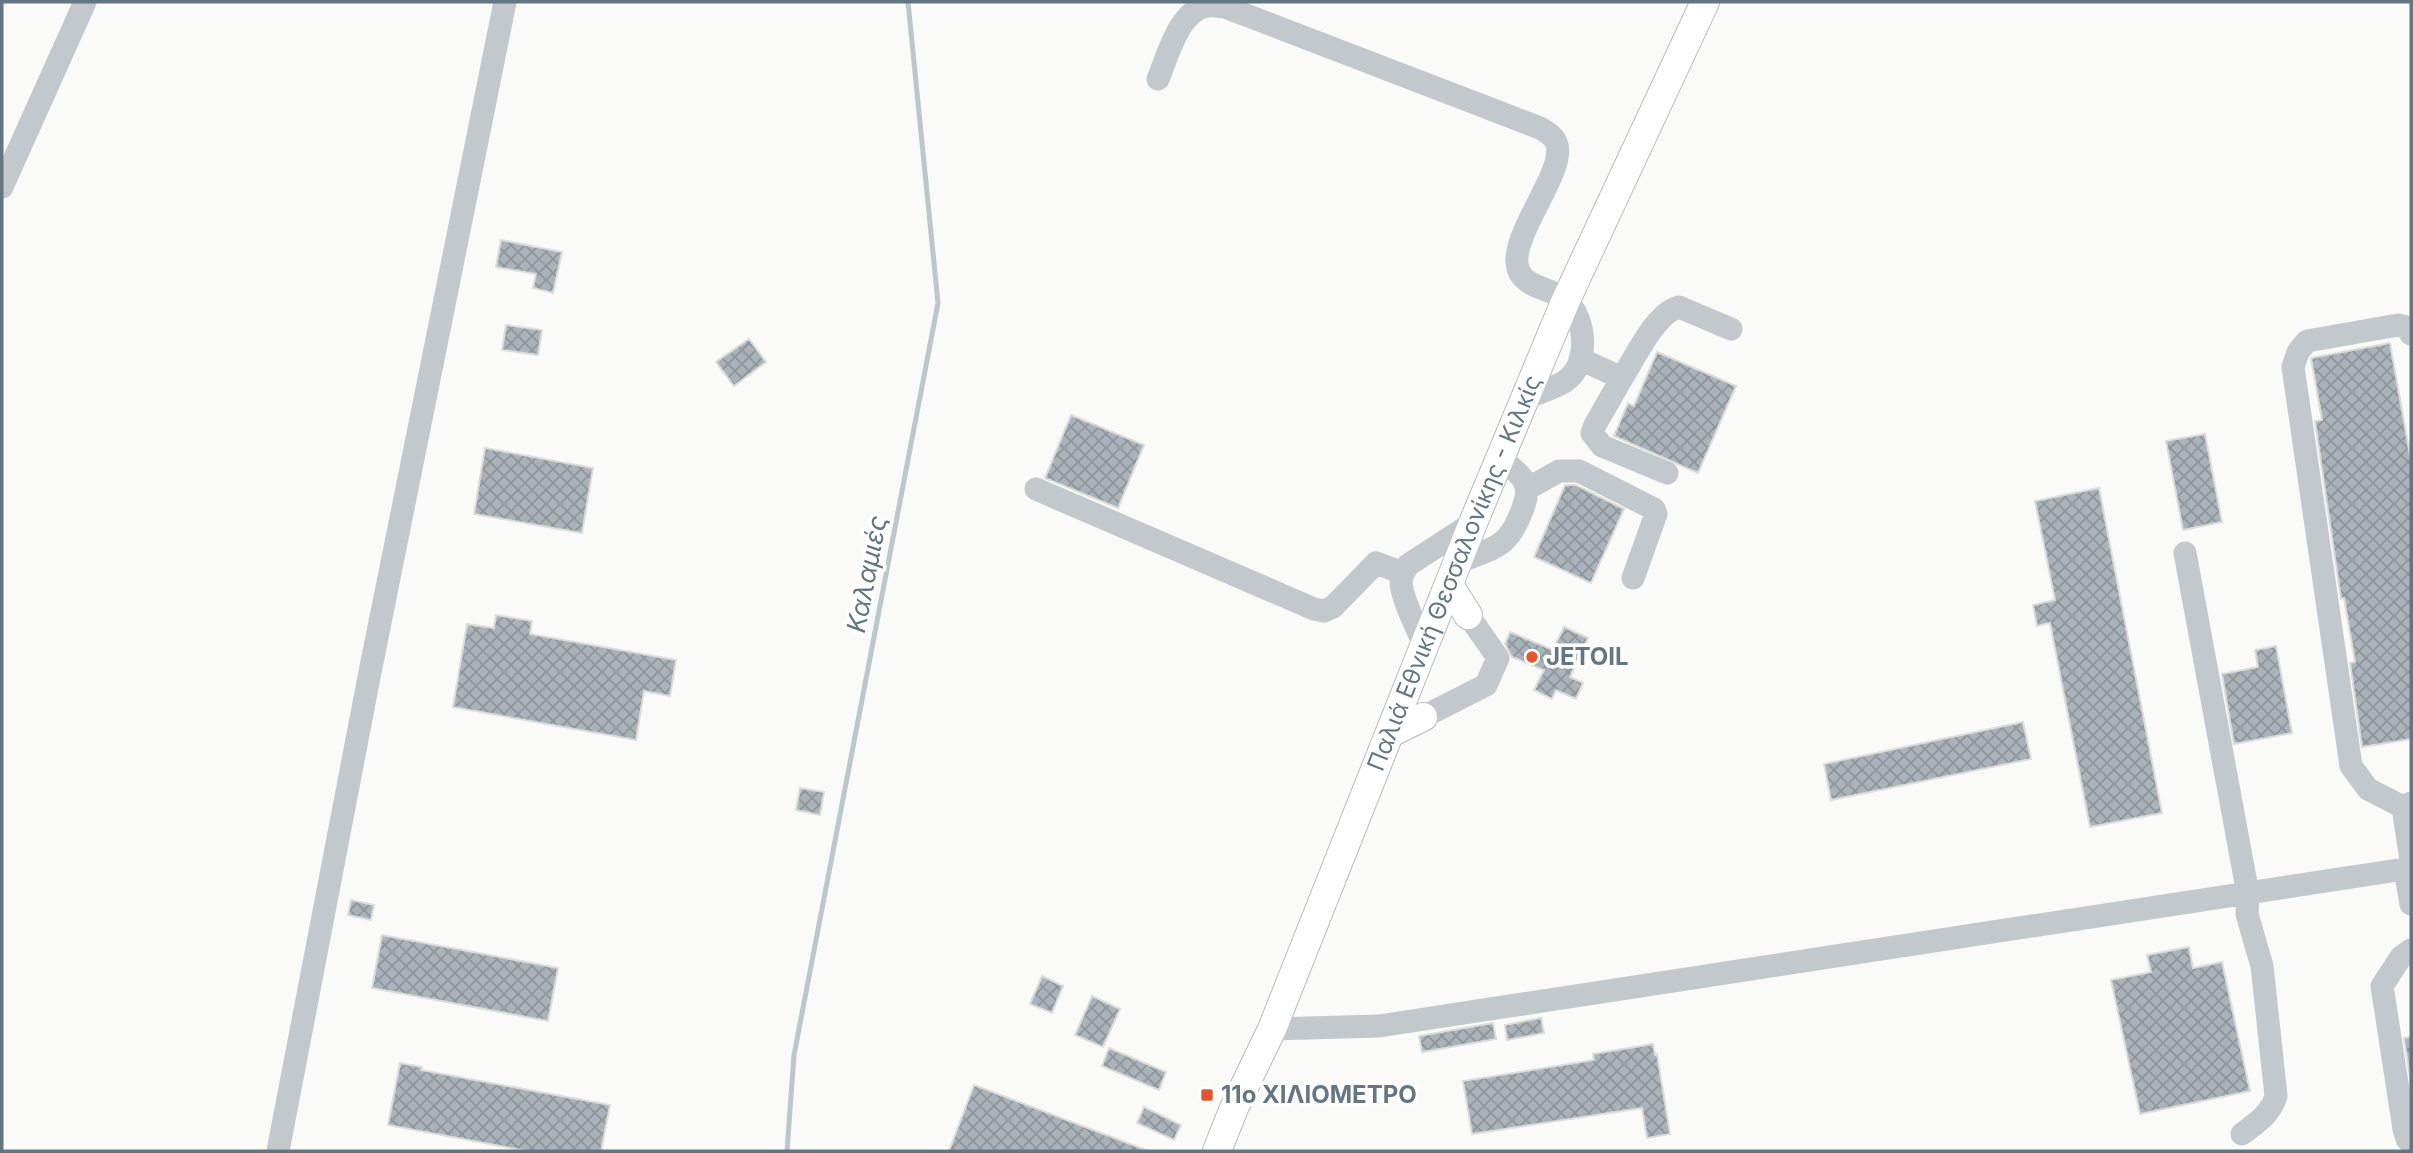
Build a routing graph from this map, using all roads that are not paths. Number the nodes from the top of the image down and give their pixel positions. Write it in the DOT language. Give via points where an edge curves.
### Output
graph roads {
  1 [pos="85,2"];
  2 [pos="505,2"];
  3 [pos="1705,2"];
  4 [pos="1158,79"];
  5 [pos="2,187"];
  6 [pos="1566,299"];
  7 [pos="1731,329"];
  8 [pos="2411,334"];
  9 [pos="1580,359"];
  10 [pos="1622,378"];
  11 [pos="1524,399"];
  12 [pos="1500,458"];
  13 [pos="1667,473"];
  14 [pos="1036,489"];
  15 [pos="1527,489"];
  16 [pos="1473,523"];
  17 [pos="2185,553"];
  18 [pos="1403,573"];
  19 [pos="1453,574"];
  20 [pos="1633,578"];
  21 [pos="1468,614"];
  22 [pos="1425,648"];
  23 [pos="1423,717"];
  24 [pos="1390,733"];
  25 [pos="2407,805"];
  26 [pos="2409,866"];
  27 [pos="2248,894"];
  28 [pos="2411,904"];
  29 [pos="2411,950"];
  30 [pos="1272,1029"];
  31 [pos="2242,1134"];
  32 [pos="2411,1143"];
  33 [pos="278,1151"];
  34 [pos="1217,1151"];
  1 -- 5 [label="street"];
  2 -- 33 [label="street"];
  3 -- 6 [label="main road, Παλιά Εθνική Θεσσαλονίκης - Κιλκίς"];
  4 -- 6 [label="street" via="1184,19 1207,6 1225,7 1540,128 1557,145 1555,168 1519,245 1517,262 1520,273 1531,283"];
  6 -- 9 [label="street" via="1583,333"];
  6 -- 11 [label="main road, Παλιά Εθνική Θεσσαλονίκης - Κιλκίς"];
  7 -- 10 [label="street" via="1673,308 1660,319"];
  8 -- 25 [label="street" via="2398,325 2307,341 2294,367 2351,766 2368,789"];
  9 -- 10 [label="street"];
  9 -- 11 [label="street" via="1565,381"];
  10 -- 13 [label="street" via="1592,433 1602,446"];
  11 -- 12 [label="main road, Παλιά Εθνική Θεσσαλονίκης - Κιλκίς"];
  12 -- 15 [label="street"];
  12 -- 16 [label="main road, Παλιά Εθνική Θεσσαλονίκης - Κιλκίς"];
  14 -- 18 [label="street" via="1314,609 1333,607 1376,563"];
  15 -- 19 [label="street" via="1514,531"];
  15 -- 20 [label="street" via="1559,471 1578,471 1654,509"];
  16 -- 18 [label="street" via="1408,565"];
  16 -- 19 [label="main road, Παλιά Εθνική Θεσσαλονίκης - Κιλκίς"];
  17 -- 27 [label="street"];
  18 -- 22 [label="street" via="1405,596"];
  19 -- 21 [label="main road"];
  19 -- 22 [label="main road, Παλιά Εθνική Θεσσαλονίκης - Κιλκίς"];
  21 -- 23 [label="street" via="1497,658 1486,685"];
  22 -- 24 [label="main road, Παλιά Εθνική Θεσσαλονίκης - Κιλκίς"];
  23 -- 24 [label="main road"];
  24 -- 30 [label="main road, Παλιά Εθνική Θεσσαλονίκης - Κιλκίς"];
  25 -- 26 [label="street"];
  26 -- 27 [label="street"];
  26 -- 28 [label="street"];
  27 -- 30 [label="street" via="1379,1026"];
  27 -- 31 [label="street" via="2247,914 2262,966 2276,1096 2266,1115"];
  29 -- 32 [label="street" via="2382,986 2404,1129"];
  30 -- 34 [label="main road, Παλιά Εθνική Θεσσαλονίκης - Κιλκίς"];
}
